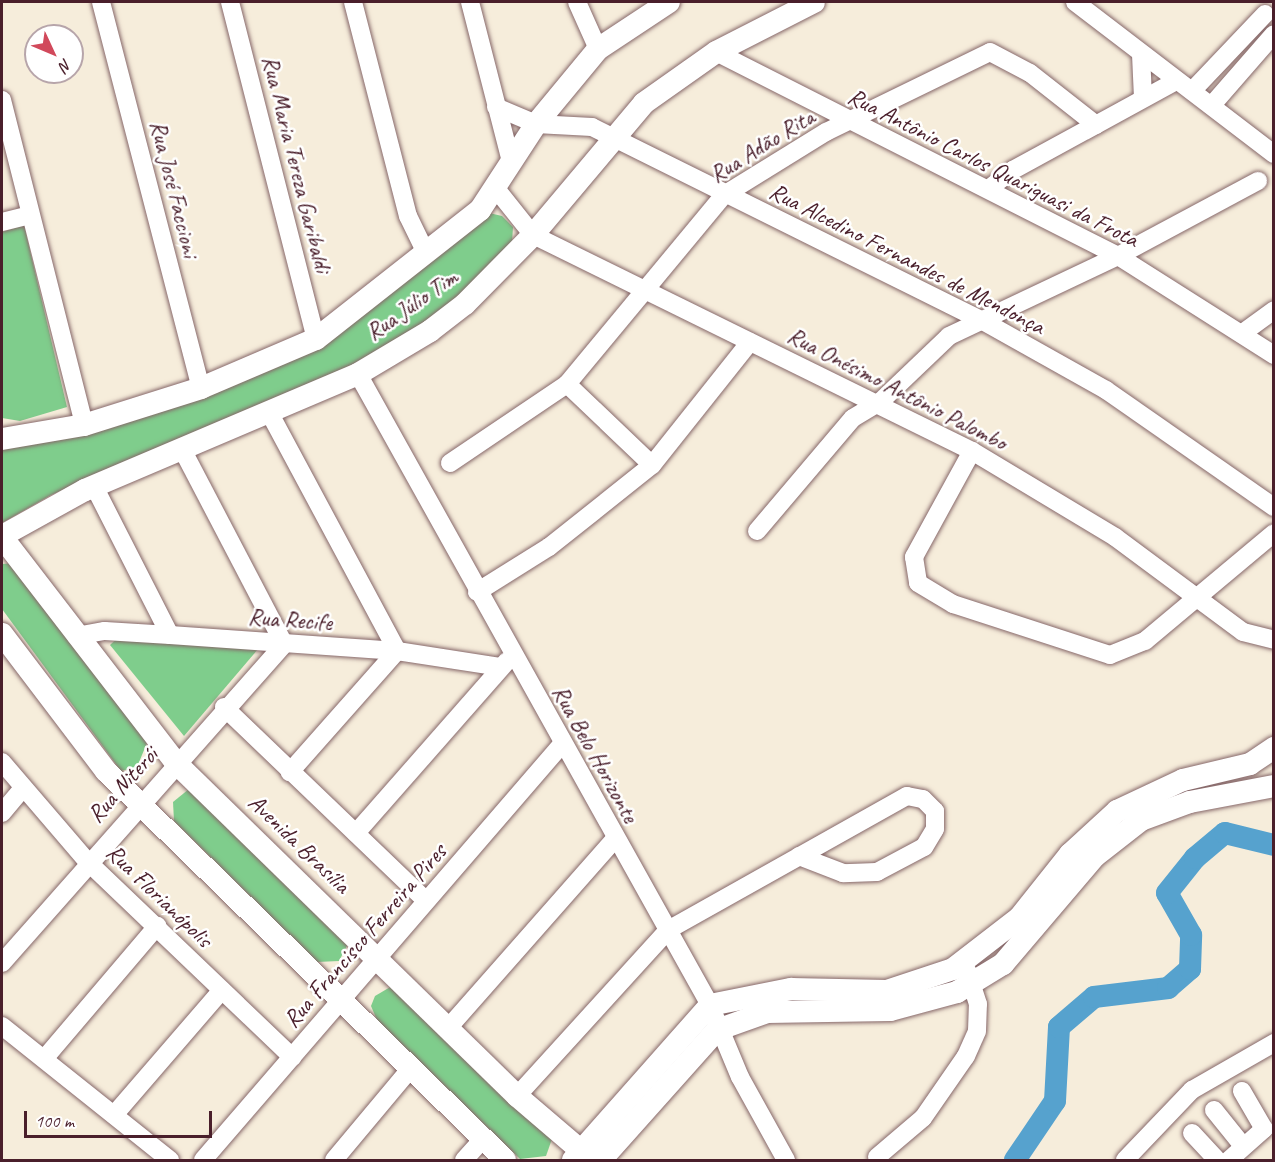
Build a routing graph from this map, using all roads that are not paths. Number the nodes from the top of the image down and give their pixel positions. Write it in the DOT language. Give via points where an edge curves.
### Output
graph roads {
  1 [pos="101,2"];
  2 [pos="230,2"];
  3 [pos="353,2"];
  4 [pos="470,2"];
  5 [pos="577,2"];
  6 [pos="669,2"];
  7 [pos="814,2"];
  8 [pos="1075,2"];
  9 [pos="1263,8"];
  10 [pos="1273,34"];
  11 [pos="598,49"];
  12 [pos="716,52"];
  13 [pos="1141,54"];
  14 [pos="1176,81"];
  15 [pos="1192,91"];
  16 [pos="1143,98"];
  17 [pos="2,100"];
  18 [pos="1212,105"];
  19 [pos="496,107"];
  20 [pos="849,122"];
  21 [pos="536,124"];
  22 [pos="1096,125"];
  23 [pos="611,138"];
  24 [pos="1274,154"];
  25 [pos="511,162"];
  26 [pos="1258,181"];
  27 [pos="991,187"];
  28 [pos="497,190"];
  29 [pos="724,195"];
  30 [pos="30,215"];
  31 [pos="2,222"];
  32 [pos="533,235"];
  33 [pos="426,253"];
  34 [pos="1118,256"];
  35 [pos="646,291"];
  36 [pos="1274,310"];
  37 [pos="983,321"];
  38 [pos="1244,332"];
  39 [pos="315,339"];
  40 [pos="750,342"];
  41 [pos="1274,356"];
  42 [pos="358,374"];
  43 [pos="567,384"];
  44 [pos="201,388"];
  45 [pos="880,402"];
  46 [pos="269,412"];
  47 [pos="84,425"];
  48 [pos="2,439"];
  49 [pos="182,449"];
  50 [pos="972,452"];
  51 [pos="450,463"];
  52 [pos="652,465"];
  53 [pos="94,486"];
  54 [pos="1274,507"];
  55 [pos="757,531"];
  56 [pos="1274,533"];
  57 [pos="2,537"];
  58 [pos="477,592"];
  59 [pos="1196,598"];
  60 [pos="2,634"];
  61 [pos="170,635"];
  62 [pos="76,636"];
  63 [pos="1272,642"];
  64 [pos="284,644"];
  65 [pos="397,651"];
  66 [pos="506,662"];
  67 [pos="224,707"];
  68 [pos="563,743"];
  69 [pos="1274,748"];
  70 [pos="2,762"];
  71 [pos="175,762"];
  72 [pos="290,772"];
  73 [pos="1274,781"];
  74 [pos="1274,786"];
  75 [pos="22,789"];
  76 [pos="138,805"];
  77 [pos="2,813"];
  78 [pos="356,833"];
  79 [pos="615,839"];
  80 [pos="799,856"];
  81 [pos="87,861"];
  82 [pos="426,902"];
  83 [pos="156,926"];
  84 [pos="668,930"];
  85 [pos="378,957"];
  86 [pos="2,963"];
  87 [pos="968,973"];
  88 [pos="222,990"];
  89 [pos="340,1001"];
  90 [pos="710,1005"];
  91 [pos="2,1026"];
  92 [pos="449,1027"];
  93 [pos="717,1030"];
  94 [pos="1274,1044"];
  95 [pos="291,1057"];
  96 [pos="44,1059"];
  97 [pos="410,1069"];
  98 [pos="1242,1091"];
  99 [pos="517,1096"];
  100 [pos="1214,1110"];
  101 [pos="114,1115"];
  102 [pos="1192,1133"];
  103 [pos="1269,1135"];
  104 [pos="483,1139"];
  105 [pos="1244,1146"];
  106 [pos="877,1157"];
  107 [pos="587,1158"];
  108 [pos="170,1161"];
  109 [pos="203,1161"];
  110 [pos="334,1161"];
  111 [pos="464,1161"];
  112 [pos="505,1161"];
  113 [pos="786,1161"];
  114 [pos="1125,1161"];
  115 [pos="1217,1161"];
  116 [pos="1229,1161"];
  1 -- 44 [label="street, Rua José Faccioni"];
  2 -- 39 [label="street, Rua Maria Tereza Garibaldi"];
  3 -- 33 [label="street" via="408,216"];
  4 -- 19 [label="street"];
  5 -- 11 [label="street"];
  6 -- 11 [label="main road"];
  7 -- 12 [label="main road, Rua Júlio Tim"];
  8 -- 13 [label="street"];
  9 -- 10 [label="street"];
  9 -- 15 [label="street"];
  10 -- 18 [label="street"];
  11 -- 21 [label="main road"];
  12 -- 20 [label="street, Rua Antônio Carlos Quariguasi da Frota"];
  12 -- 23 [label="main road, Rua Júlio Tim" via="678,75"];
  13 -- 14 [label="street"];
  13 -- 16 [label="street"];
  14 -- 15 [label="street"];
  14 -- 16 [label="street"];
  15 -- 18 [label="street"];
  16 -- 22 [label="street"];
  17 -- 30 [label="street"];
  18 -- 24 [label="street"];
  19 -- 21 [label="street, Rua Alcedino Fernandes de Mendonça"];
  19 -- 25 [label="street"];
  20 -- 22 [label="street, Rua Adão Rita" via="990,52 1030,73"];
  20 -- 27 [label="street, Rua Antônio Carlos Quariguasi da Frota"];
  20 -- 29 [label="street, Rua Adão Rita"];
  21 -- 23 [label="street, Rua Alcedino Fernandes de Mendonça" via="584,124"];
  21 -- 25 [label="main road"];
  22 -- 27 [label="street"];
  23 -- 29 [label="street, Rua Alcedino Fernandes de Mendonça"];
  23 -- 32 [label="main road, Rua Júlio Tim"];
  25 -- 28 [label="main road"];
  26 -- 34 [label="street"];
  27 -- 34 [label="street, Rua Antônio Carlos Quariguasi da Frota"];
  28 -- 32 [label="street, Rua Onésimo Antônio Palombo"];
  28 -- 33 [label="main road"];
  29 -- 35 [label="street, Rua Adão Rita"];
  29 -- 37 [label="street, Rua Alcedino Fernandes de Mendonça"];
  30 -- 31 [label="street"];
  30 -- 47 [label="street"];
  32 -- 35 [label="street, Rua Onésimo Antônio Palombo"];
  32 -- 42 [label="main road, Rua Júlio Tim" via="465,304"];
  33 -- 39 [label="main road"];
  34 -- 37 [label="street"];
  34 -- 38 [label="street, Rua Antônio Carlos Quariguasi da Frota"];
  35 -- 40 [label="street, Rua Onésimo Antônio Palombo"];
  35 -- 43 [label="street, Rua Adão Rita"];
  36 -- 38 [label="street"];
  37 -- 45 [label="street" via="949,336"];
  37 -- 54 [label="street, Rua Alcedino Fernandes de Mendonça" via="1106,390"];
  38 -- 41 [label="street, Rua Antônio Carlos Quariguasi da Frota"];
  39 -- 44 [label="main road"];
  40 -- 45 [label="street, Rua Onésimo Antônio Palombo"];
  40 -- 52 [label="street"];
  42 -- 46 [label="main road, Rua Júlio Tim"];
  42 -- 58 [label="street, Rua Belo Horizonte"];
  43 -- 51 [label="street, Rua Adão Rita"];
  43 -- 52 [label="street"];
  44 -- 47 [label="main road"];
  45 -- 50 [label="street, Rua Onésimo Antônio Palombo"];
  45 -- 55 [label="street" via="853,418"];
  46 -- 49 [label="main road, Rua Júlio Tim"];
  46 -- 65 [label="street"];
  47 -- 48 [label="main road"];
  49 -- 53 [label="main road, Rua Júlio Tim"];
  49 -- 64 [label="street"];
  50 -- 59 [label="street, Rua Onésimo Antônio Palombo" via="1115,537"];
  50 -- 59 [label="street" via="914,556 918,583 928,593 1110,655 1146,641"];
  52 -- 58 [label="street" via="549,547"];
  53 -- 57 [label="main road, Rua Júlio Tim"];
  53 -- 61 [label="street"];
  56 -- 59 [label="street"];
  57 -- 62 [label="main road, Avenida Brasília"];
  58 -- 66 [label="street, Rua Belo Horizonte"];
  59 -- 63 [label="street, Rua Onésimo Antônio Palombo" via="1242,632"];
  60 -- 76 [label="main road"];
  61 -- 62 [label="street, Rua Recife" via="105,631"];
  61 -- 64 [label="street, Rua Recife"];
  62 -- 71 [label="main road, Avenida Brasília"];
  64 -- 65 [label="street, Rua Recife"];
  64 -- 67 [label="street, Rua Niterói"];
  65 -- 66 [label="street, Rua Recife"];
  65 -- 72 [label="street"];
  66 -- 68 [label="street, Rua Belo Horizonte"];
  66 -- 78 [label="street"];
  67 -- 71 [label="street, Rua Niterói"];
  67 -- 72 [label="street"];
  68 -- 79 [label="street, Rua Belo Horizonte"];
  68 -- 82 [label="street, Rua Francisco Ferreira Pires"];
  69 -- 73 [label="main road"];
  69 -- 87 [label="main road" via="1250,764 1183,780 1117,811 1070,854"];
  70 -- 75 [label="street, Rua Florianópolis"];
  71 -- 76 [label="street, Rua Niterói"];
  71 -- 85 [label="main road, Avenida Brasília"];
  72 -- 78 [label="street"];
  74 -- 87 [label="main road" via="1190,802 1142,820 1095,856 1024,945"];
  75 -- 77 [label="street"];
  75 -- 81 [label="street, Rua Florianópolis"];
  76 -- 81 [label="street, Rua Niterói"];
  76 -- 89 [label="main road"];
  78 -- 82 [label="street"];
  79 -- 84 [label="street, Rua Belo Horizonte"];
  79 -- 92 [label="street"];
  80 -- 80 [label="street" via="907,796 923,799 935,811 935,829 924,847 877,872 843,873"];
  80 -- 84 [label="street"];
  81 -- 83 [label="street, Rua Florianópolis"];
  81 -- 86 [label="street, Rua Niterói"];
  82 -- 85 [label="street, Rua Francisco Ferreira Pires"];
  83 -- 88 [label="street, Rua Florianópolis"];
  83 -- 96 [label="street"];
  84 -- 90 [label="street, Rua Belo Horizonte"];
  84 -- 99 [label="street"];
  85 -- 89 [label="street, Rua Francisco Ferreira Pires"];
  85 -- 92 [label="main road, Avenida Brasília"];
  87 -- 90 [label="main road" via="887,991 791,989"];
  87 -- 93 [label="main road" via="926,1004 858,1012 767,1012"];
  87 -- 106 [label="street" via="977,1031 966,1056 923,1118"];
  88 -- 95 [label="street, Rua Florianópolis"];
  88 -- 101 [label="street"];
  89 -- 95 [label="street, Rua Francisco Ferreira Pires"];
  89 -- 97 [label="main road"];
  90 -- 93 [label="street, Rua Belo Horizonte"];
  90 -- 107 [label="main road"];
  91 -- 96 [label="street"];
  92 -- 99 [label="main road, Avenida Brasília"];
  93 -- 107 [label="main road"];
  93 -- 113 [label="street, Rua Belo Horizonte"];
  94 -- 114 [label="street" via="1192,1090"];
  95 -- 109 [label="street, Rua Francisco Ferreira Pires"];
  96 -- 101 [label="street"];
  97 -- 104 [label="main road"];
  97 -- 110 [label="street"];
  98 -- 103 [label="street"];
  99 -- 107 [label="main road, Avenida Brasília"];
  100 -- 105 [label="street"];
  101 -- 108 [label="street"];
  102 -- 115 [label="street"];
  103 -- 105 [label="street"];
  104 -- 111 [label="street"];
  104 -- 112 [label="main road"];
  105 -- 116 [label="street"];
}
